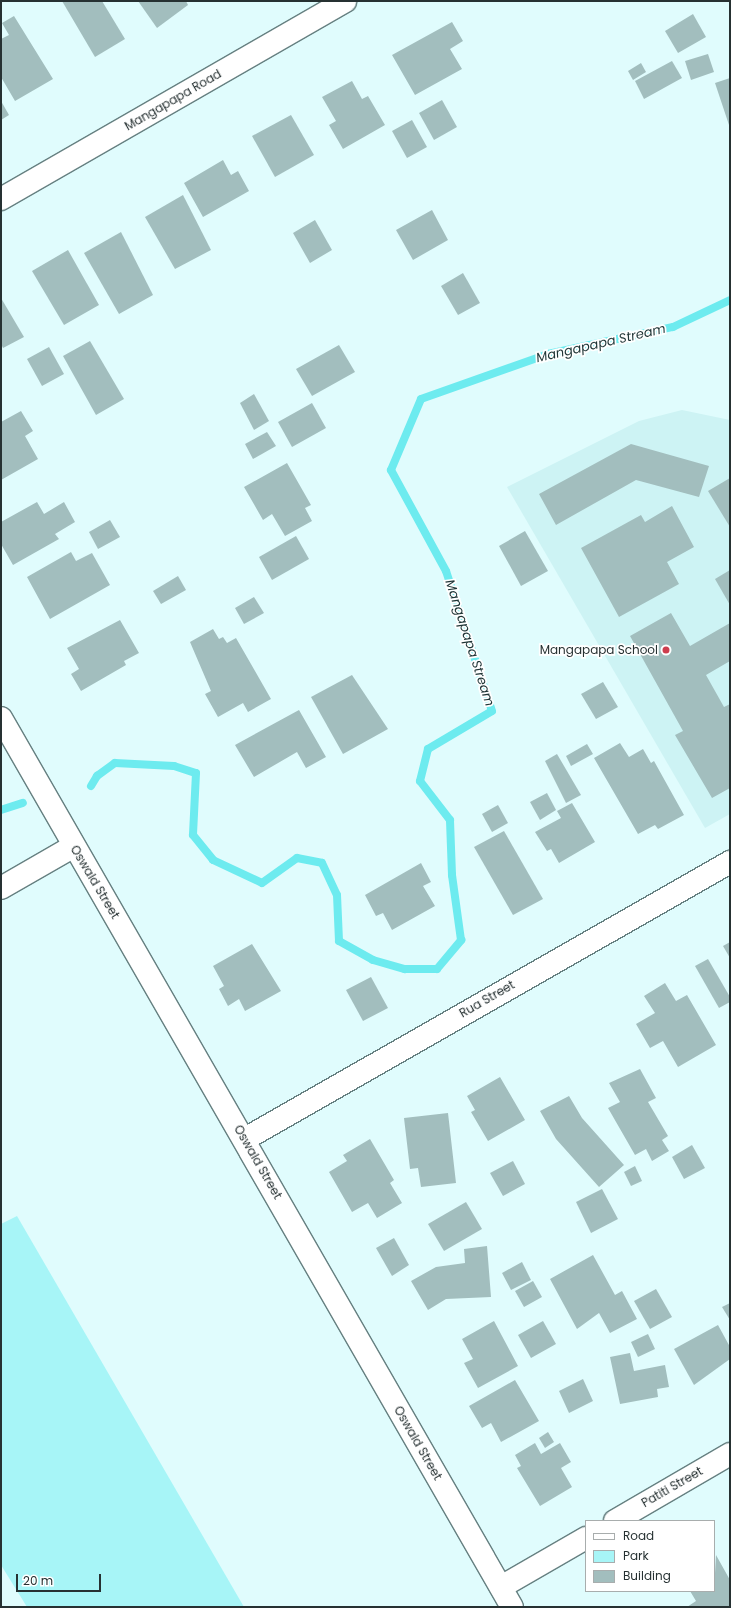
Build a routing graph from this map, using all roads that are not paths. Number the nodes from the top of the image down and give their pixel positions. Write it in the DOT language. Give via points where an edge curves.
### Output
graph roads {
  1 [pos="345,1"];
  2 [pos="1,199"];
  3 [pos="1,718"];
  4 [pos="74,846"];
  5 [pos="730,862"];
  6 [pos="1,888"];
  7 [pos="245,1140"];
  8 [pos="730,1454"];
  9 [pos="616,1520"];
  10 [pos="585,1539"];
  11 [pos="501,1587"];
  12 [pos="512,1607"];
  1 -- 2 [label="street, Mangapapa Road"];
  3 -- 4 [label="street, Oswald Street"];
  4 -- 6 [label="street"];
  4 -- 7 [label="street, Oswald Street"];
  5 -- 7 [label="street, Rua Street"];
  7 -- 11 [label="street, Oswald Street"];
  8 -- 9 [label="street, Patiti Street"];
  10 -- 11 [label="street"];
  11 -- 12 [label="street, Oswald Street"];
}
